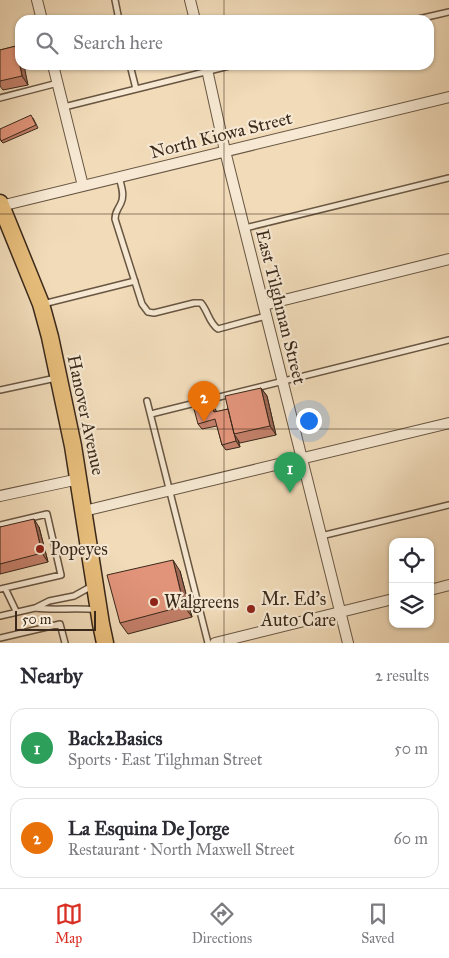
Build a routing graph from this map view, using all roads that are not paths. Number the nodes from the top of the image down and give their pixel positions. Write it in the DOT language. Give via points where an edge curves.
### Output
graph roads {
  1 [pos="37,0"];
  2 [pos="115,0"];
  3 [pos="190,0"];
  4 [pos="449,12"];
  5 [pos="41,15"];
  6 [pos="119,15"];
  7 [pos="194,15"];
  8 [pos="434,15"];
  9 [pos="54,70"];
  10 [pos="131,70"];
  11 [pos="200,70"];
  12 [pos="207,70"];
  13 [pos="58,84"];
  14 [pos="136,89"];
  15 [pos="449,97"];
  16 [pos="0,98"];
  17 [pos="63,107"];
  18 [pos="225,151"];
  19 [pos="119,177"];
  20 [pos="449,178"];
  21 [pos="83,186"];
  22 [pos="1,204"];
  23 [pos="245,228"];
  24 [pos="449,259"];
  25 [pos="135,280"];
  26 [pos="41,304"];
  27 [pos="264,305"];
  28 [pos="267,316"];
  29 [pos="449,340"];
  30 [pos="59,378"];
  31 [pos="282,381"];
  32 [pos="0,390"];
  33 [pos="148,401"];
  34 [pos="151,414"];
  35 [pos="449,423"];
  36 [pos="302,459"];
  37 [pos="79,479"];
  38 [pos="169,491"];
  39 [pos="0,496"];
  40 [pos="449,505"];
  41 [pos="84,511"];
  42 [pos="0,525"];
  43 [pos="321,536"];
  44 [pos="95,584"];
  45 [pos="449,585"];
  46 [pos="2,589"];
  47 [pos="434,589"];
  48 [pos="389,600"];
  49 [pos="35,608"];
  50 [pos="99,610"];
  51 [pos="340,611"];
  52 [pos="16,612"];
  53 [pos="0,616"];
  54 [pos="0,638"];
  55 [pos="65,643"];
  56 [pos="105,643"];
  57 [pos="208,643"];
  58 [pos="216,643"];
  59 [pos="348,643"];
  1 -- 5 [label="street"];
  2 -- 6 [label="lane"];
  3 -- 7 [label="street"];
  4 -- 8 [label="lane"];
  9 -- 13 [label="street"];
  10 -- 14 [label="lane"];
  11 -- 14 [label="lane"];
  12 -- 18 [label="street, East Tilghman Street"];
  13 -- 16 [label="lane"];
  13 -- 17 [label="street"];
  14 -- 17 [label="lane"];
  15 -- 18 [label="street, North Kiowa Street"];
  17 -- 21 [label="street"];
  18 -- 19 [label="street, North Kiowa Street"];
  18 -- 23 [label="street, East Tilghman Street"];
  19 -- 21 [label="street, North Kiowa Street"];
  19 -- 25 [label="lane" via="123,195 115,219"];
  20 -- 23 [label="lane"];
  21 -- 22 [label="street, North Kiowa Street"];
  22 -- 26 [label="main road, Hanover Avenue"];
  23 -- 27 [label="street, East Tilghman Street"];
  24 -- 27 [label="street"];
  25 -- 26 [label="lane"];
  25 -- 28 [label="lane" via="142,304 148,312 201,303 213,326 218,329"];
  26 -- 30 [label="main road, Hanover Avenue"];
  27 -- 28 [label="street, East Tilghman Street"];
  28 -- 31 [label="street, East Tilghman Street"];
  29 -- 31 [label="lane"];
  30 -- 32 [label="lane"];
  30 -- 37 [label="main road, Hanover Avenue"];
  31 -- 34 [label="lane"];
  31 -- 36 [label="street, East Tilghman Street"];
  33 -- 34 [label="lane"];
  34 -- 38 [label="lane"];
  35 -- 36 [label="street"];
  36 -- 38 [label="street"];
  36 -- 43 [label="street, East Tilghman Street"];
  37 -- 39 [label="street"];
  37 -- 41 [label="main road, Hanover Avenue"];
  38 -- 41 [label="street"];
  38 -- 57 [label="lane"];
  40 -- 43 [label="lane"];
  41 -- 44 [label="main road, Hanover Avenue"];
  42 -- 46 [label="lane" via="47,514 61,575"];
  43 -- 51 [label="street, East Tilghman Street"];
  44 -- 49 [label="lane" via="74,596 49,601"];
  44 -- 50 [label="main road, Hanover Avenue"];
  45 -- 47 [label="street"];
  46 -- 52 [label="lane"];
  48 -- 51 [label="street"];
  49 -- 50 [label="lane"];
  49 -- 52 [label="lane"];
  50 -- 56 [label="main road, Hanover Avenue"];
  51 -- 58 [label="street"];
  51 -- 59 [label="street, East Tilghman Street"];
  52 -- 53 [label="lane"];
  54 -- 55 [label="lane" via="60,624"];
}
